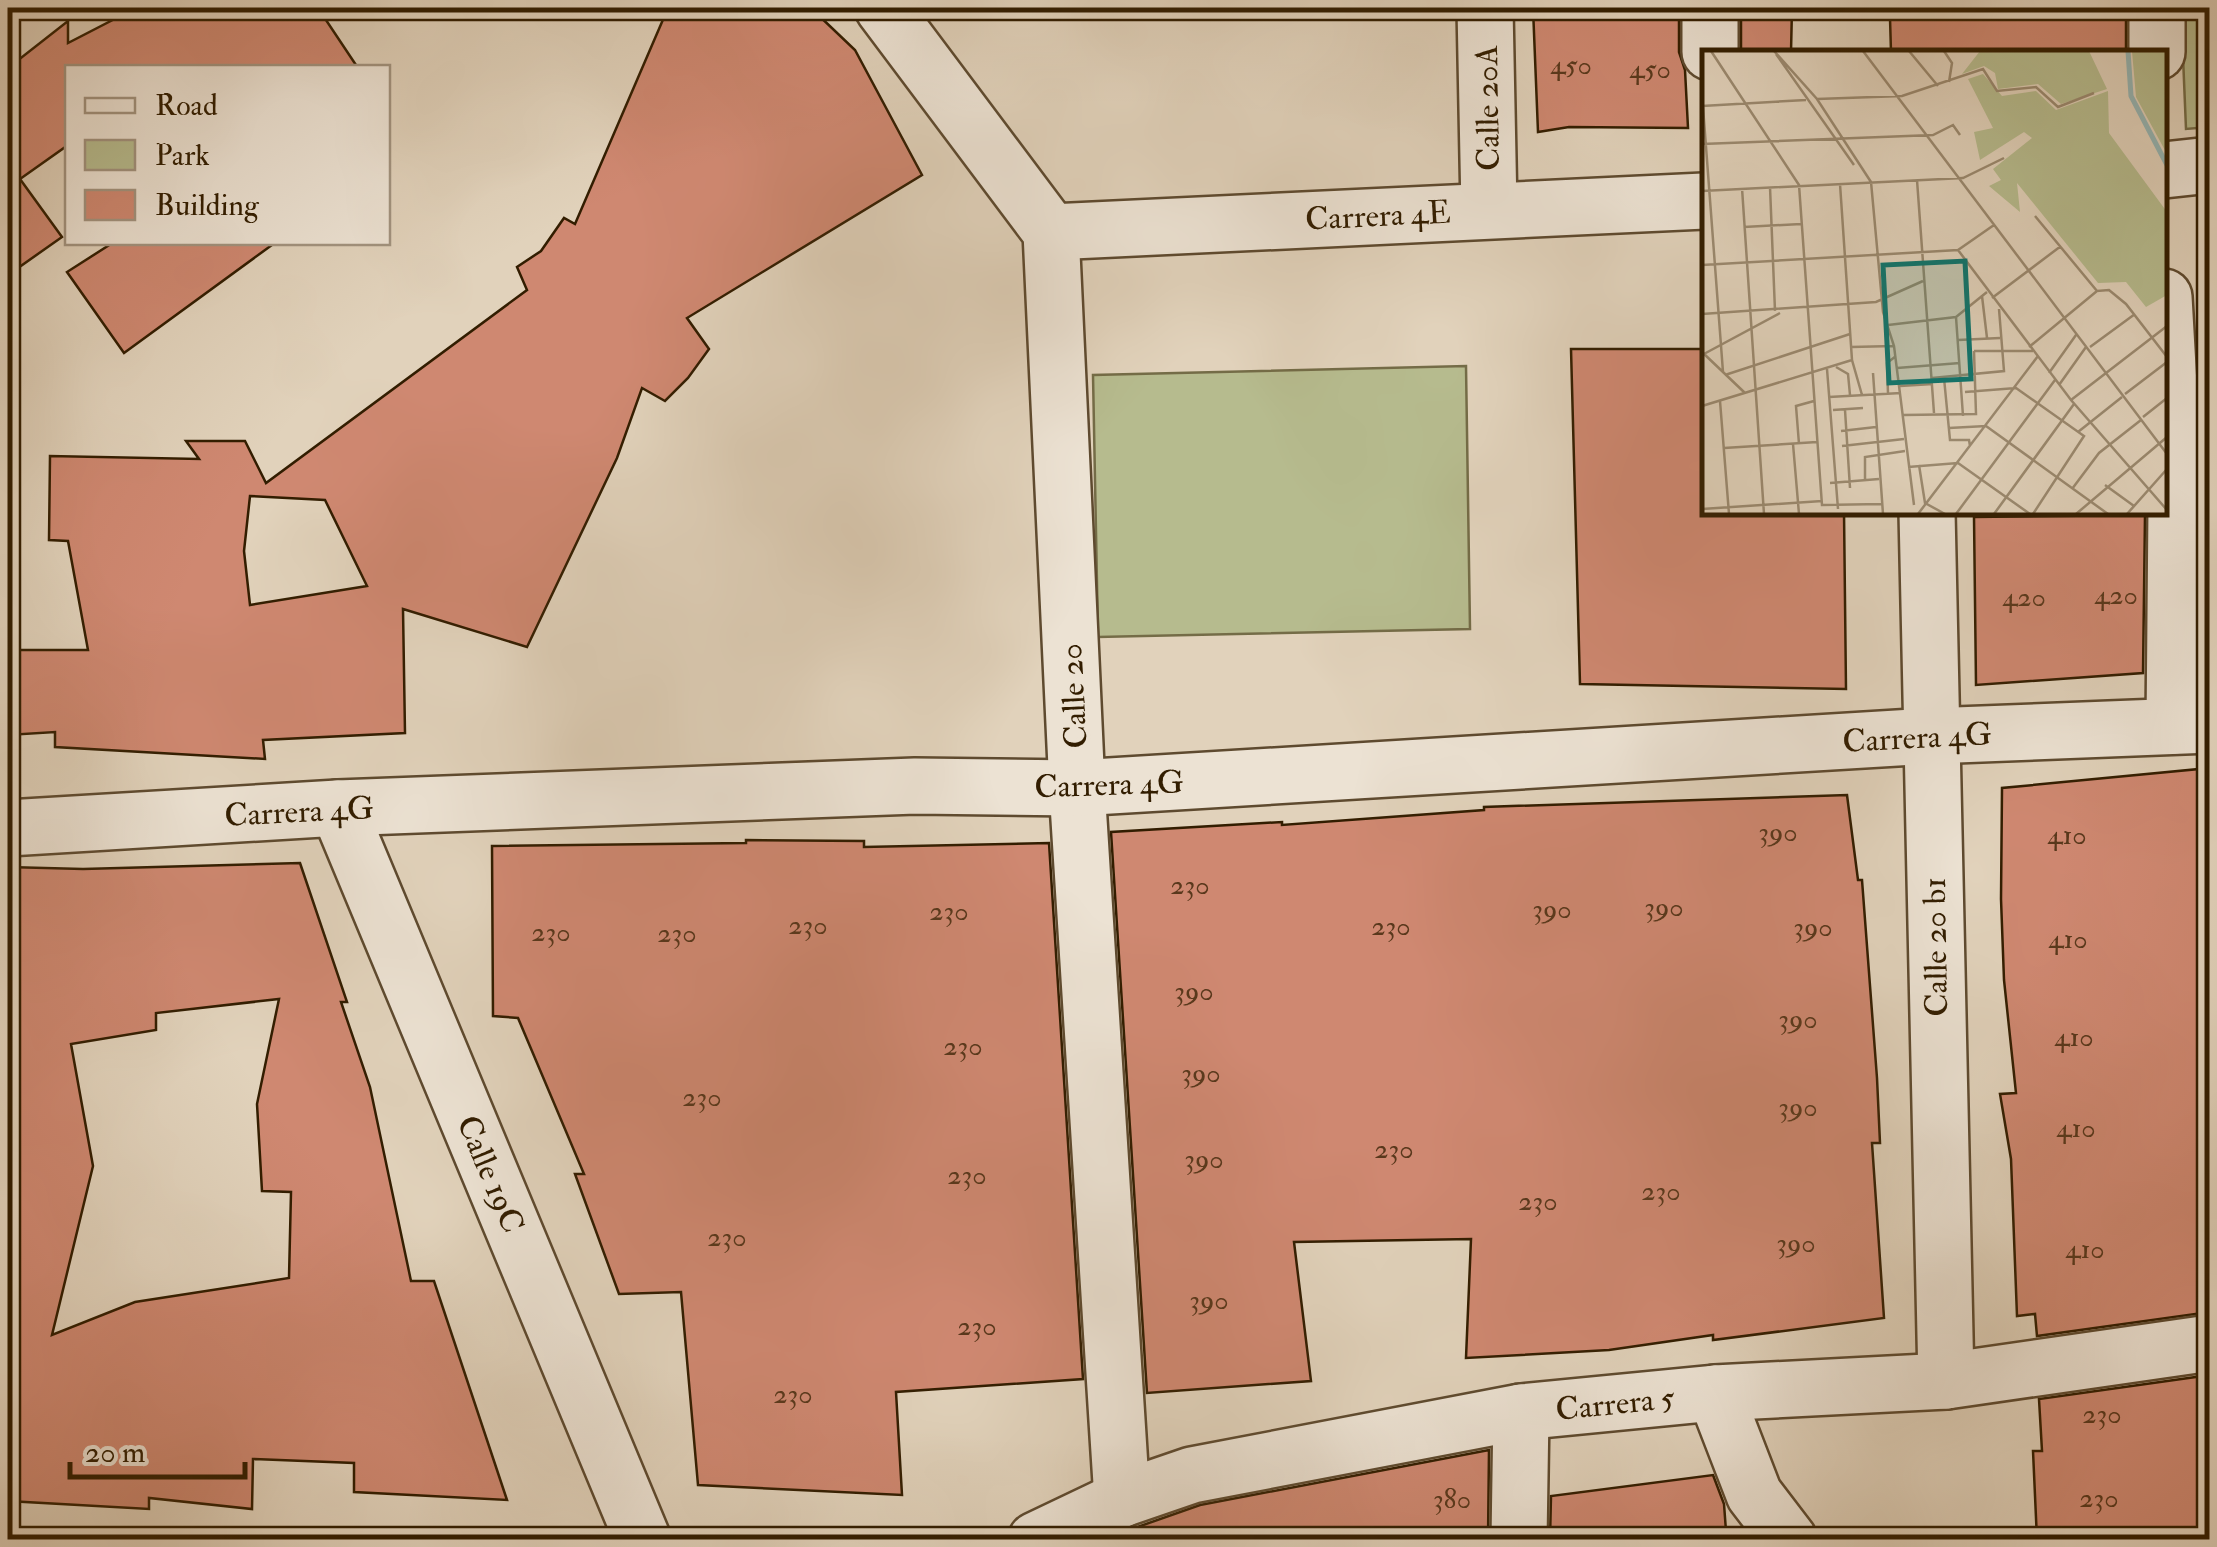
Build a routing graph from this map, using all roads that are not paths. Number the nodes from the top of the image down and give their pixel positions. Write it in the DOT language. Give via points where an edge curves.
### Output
graph roads {
  1 [pos="883,8"];
  2 [pos="1485,8"];
  3 [pos="1710,8"];
  4 [pos="2157,8"];
  5 [pos="1710,50"];
  6 [pos="2157,50"];
  7 [pos="2210,165"];
  8 [pos="2167,170"];
  9 [pos="1702,201"];
  10 [pos="1488,209"];
  11 [pos="1051,232"];
  12 [pos="2167,319"];
  13 [pos="2193,507"];
  14 [pos="1927,515"];
  15 [pos="2192,726"];
  16 [pos="1930,736"];
  17 [pos="1077,788"];
  18 [pos="338,808"];
  19 [pos="8,828"];
  20 [pos="2210,1343"];
  21 [pos="1946,1381"];
  22 [pos="1715,1393"];
  23 [pos="1521,1412"];
  24 [pos="1122,1499"];
  25 [pos="643,1540"];
  26 [pos="1036,1540"];
  27 [pos="1519,1540"];
  28 [pos="1789,1540"];
  1 -- 11 [label="street"];
  2 -- 10 [label="street, Calle 20A"];
  3 -- 5 [label="street"];
  4 -- 6 [label="street"];
  7 -- 8 [label="street"];
  9 -- 10 [label="street, Carrera 4E"];
  10 -- 11 [label="street, Carrera 4E"];
  11 -- 17 [label="street, Calle 20"];
  12 -- 13 [label="street"];
  13 -- 15 [label="street"];
  14 -- 16 [label="street, Calle 20 b1"];
  15 -- 16 [label="street, Carrera 4G"];
  16 -- 17 [label="street, Carrera 4G"];
  16 -- 21 [label="street, Calle 20 b1"];
  17 -- 18 [label="street, Carrera 4G" via="915,786"];
  17 -- 24 [label="street, Calle 20"];
  18 -- 19 [label="street, Carrera 4G"];
  18 -- 25 [label="street, Calle 19C"];
  20 -- 21 [label="street, Carrera 5"];
  21 -- 22 [label="street, Carrera 5"];
  22 -- 23 [label="street, Carrera 5"];
  22 -- 28 [label="street" via="1754,1494"];
  23 -- 24 [label="street, Carrera 5" via="1192,1475"];
  23 -- 27 [label="street"];
  24 -- 26 [label="street, Carrera 5"];
}
